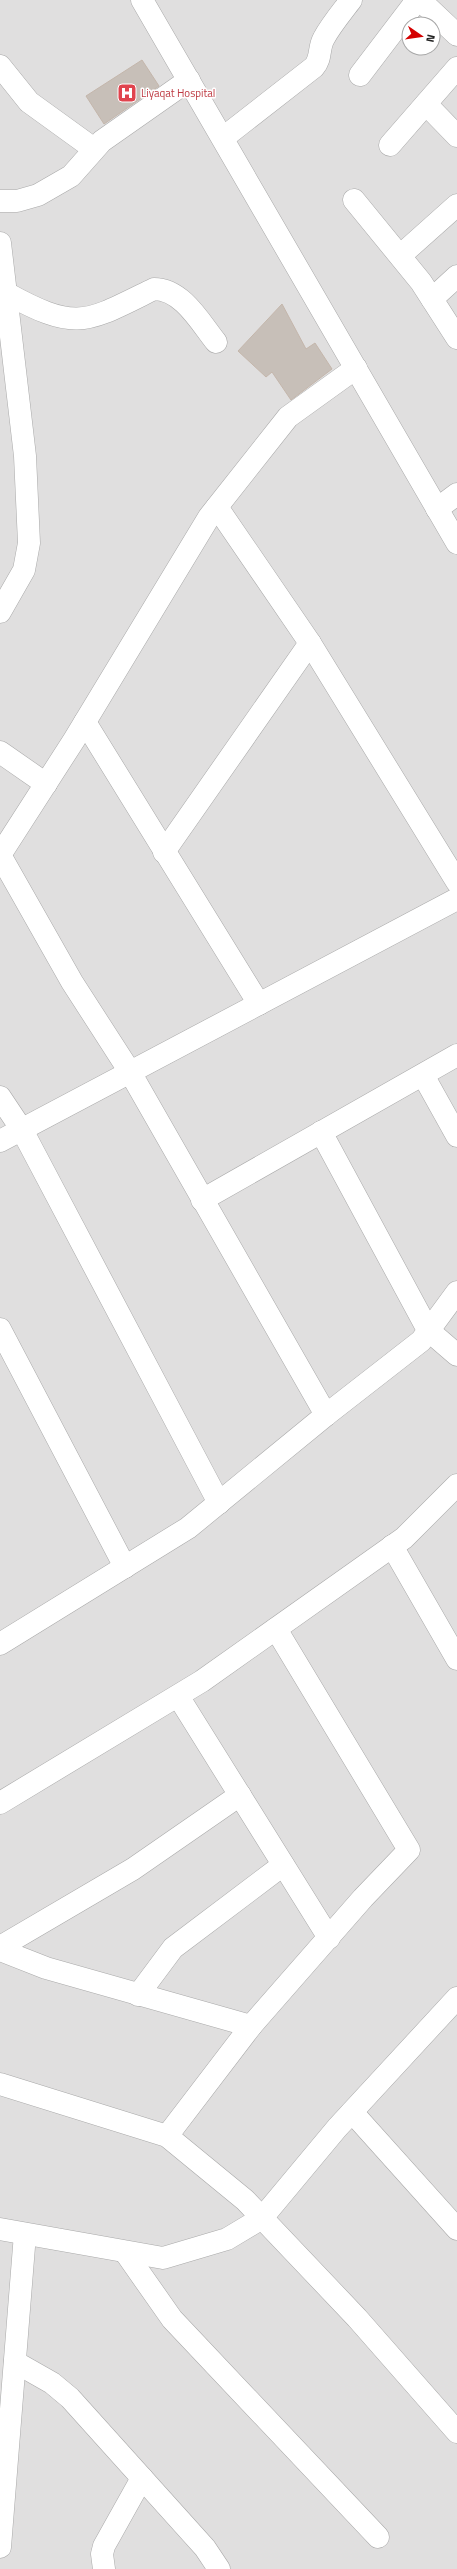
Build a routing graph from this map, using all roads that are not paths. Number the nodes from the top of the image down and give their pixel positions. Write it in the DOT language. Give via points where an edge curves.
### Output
graph roads {
  1 [pos="351,0"];
  2 [pos="417,0"];
  3 [pos="420,0"];
  4 [pos="148,3"];
  5 [pos="455,29"];
  6 [pos="0,66"];
  7 [pos="457,68"];
  8 [pos="360,75"];
  9 [pos="189,80"];
  10 [pos="426,104"];
  11 [pos="457,136"];
  12 [pos="223,138"];
  13 [pos="390,145"];
  14 [pos="94,149"];
  15 [pos="354,200"];
  16 [pos="0,202"];
  17 [pos="457,205"];
  18 [pos="0,243"];
  19 [pos="401,255"];
  20 [pos="457,276"];
  21 [pos="6,293"];
  22 [pos="432,299"];
  23 [pos="457,338"];
  24 [pos="216,342"];
  25 [pos="356,368"];
  26 [pos="457,494"];
  27 [pos="217,507"];
  28 [pos="437,508"];
  29 [pos="457,543"];
  30 [pos="0,612"];
  31 [pos="310,643"];
  32 [pos="85,722"];
  33 [pos="0,752"];
  34 [pos="46,784"];
  35 [pos="164,852"];
  36 [pos="0,855"];
  37 [pos="457,882"];
  38 [pos="457,899"];
  39 [pos="259,1004"];
  40 [pos="457,1055"];
  41 [pos="130,1072"];
  42 [pos="423,1075"];
  43 [pos="0,1097"];
  44 [pos="22,1130"];
  45 [pos="320,1132"];
  46 [pos="457,1136"];
  47 [pos="0,1141"];
  48 [pos="202,1200"];
  49 [pos="457,1292"];
  50 [pos="0,1329"];
  51 [pos="428,1330"];
  52 [pos="457,1355"];
  53 [pos="326,1415"];
  54 [pos="457,1485"];
  55 [pos="219,1503"];
  56 [pos="392,1546"];
  57 [pos="125,1567"];
  58 [pos="276,1629"];
  59 [pos="0,1644"];
  60 [pos="457,1659"];
  61 [pos="178,1696"];
  62 [pos="240,1795"];
  63 [pos="0,1803"];
  64 [pos="283,1865"];
  65 [pos="329,1938"];
  66 [pos="0,1948"];
  67 [pos="138,1995"];
  68 [pos="453,2012"];
  69 [pos="251,2026"];
  70 [pos="0,2084"];
  71 [pos="352,2112"];
  72 [pos="167,2136"];
  73 [pos="262,2218"];
  74 [pos="0,2229"];
  75 [pos="457,2230"];
  76 [pos="25,2234"];
  77 [pos="125,2252"];
  78 [pos="15,2362"];
  79 [pos="453,2420"];
  80 [pos="142,2478"];
  81 [pos="378,2537"];
  82 [pos="0,2547"];
  83 [pos="104,2569"];
  84 [pos="220,2569"];
  1 -- 12 [label="street" via="324,37 317,63"];
  2 -- 8 [label="street"];
  3 -- 5 [label="street"];
  4 -- 9 [label="street"];
  6 -- 14 [label="street" via="29,102"];
  7 -- 10 [label="street"];
  9 -- 12 [label="street"];
  9 -- 14 [label="street"];
  10 -- 11 [label="street"];
  10 -- 13 [label="street"];
  12 -- 25 [label="street"];
  14 -- 16 [label="street" via="71,176 38,195 17,201"];
  15 -- 19 [label="street"];
  17 -- 19 [label="street"];
  18 -- 21 [label="street"];
  19 -- 22 [label="street"];
  20 -- 22 [label="street"];
  21 -- 24 [label="street" via="38,310 75,320 105,313 154,289 162,289 182,300"];
  21 -- 30 [label="street" via="25,456 29,543 24,570"];
  22 -- 23 [label="street"];
  25 -- 27 [label="street" via="288,417"];
  25 -- 28 [label="street"];
  26 -- 28 [label="street"];
  27 -- 31 [label="street"];
  27 -- 32 [label="street"];
  28 -- 29 [label="street"];
  31 -- 35 [label="street"];
  31 -- 37 [label="street"];
  32 -- 34 [label="street"];
  32 -- 35 [label="street"];
  33 -- 34 [label="street"];
  34 -- 36 [label="street"];
  35 -- 39 [label="street"];
  36 -- 41 [label="street" via="72,982"];
  38 -- 39 [label="street"];
  39 -- 41 [label="street"];
  40 -- 42 [label="street"];
  41 -- 44 [label="street"];
  41 -- 48 [label="street"];
  42 -- 45 [label="street"];
  42 -- 46 [label="street"];
  43 -- 44 [label="street"];
  44 -- 47 [label="street"];
  44 -- 55 [label="street"];
  45 -- 48 [label="street"];
  45 -- 51 [label="street"];
  48 -- 53 [label="street"];
  49 -- 51 [label="street"];
  50 -- 57 [label="street"];
  51 -- 52 [label="street"];
  51 -- 53 [label="street" via="421,1341"];
  53 -- 55 [label="street"];
  54 -- 56 [label="street" via="404,1538"];
  55 -- 57 [label="street" via="188,1528"];
  56 -- 58 [label="street"];
  56 -- 60 [label="street"];
  57 -- 59 [label="street"];
  58 -- 61 [label="street"];
  58 -- 65 [label="street" via="409,1850"];
  61 -- 62 [label="street"];
  61 -- 63 [label="street"];
  62 -- 64 [label="street"];
  62 -- 66 [label="street" via="134,1869"];
  64 -- 65 [label="street"];
  64 -- 67 [label="street" via="173,1948"];
  65 -- 69 [label="street"];
  66 -- 67 [label="street" via="46,1968"];
  67 -- 69 [label="street"];
  68 -- 71 [label="street"];
  69 -- 72 [label="street"];
  70 -- 72 [label="street"];
  71 -- 73 [label="street"];
  71 -- 75 [label="street"];
  72 -- 73 [label="street" via="245,2200"];
  73 -- 77 [label="street" via="227,2239 163,2258"];
  73 -- 79 [label="street"];
  74 -- 76 [label="street"];
  76 -- 77 [label="street"];
  76 -- 78 [label="street"];
  77 -- 81 [label="street" via="172,2319"];
  78 -- 80 [label="street" via="62,2390"];
  78 -- 82 [label="street"];
  80 -- 83 [label="street" via="104,2546"];
  80 -- 84 [label="street" via="206,2548"];
}
